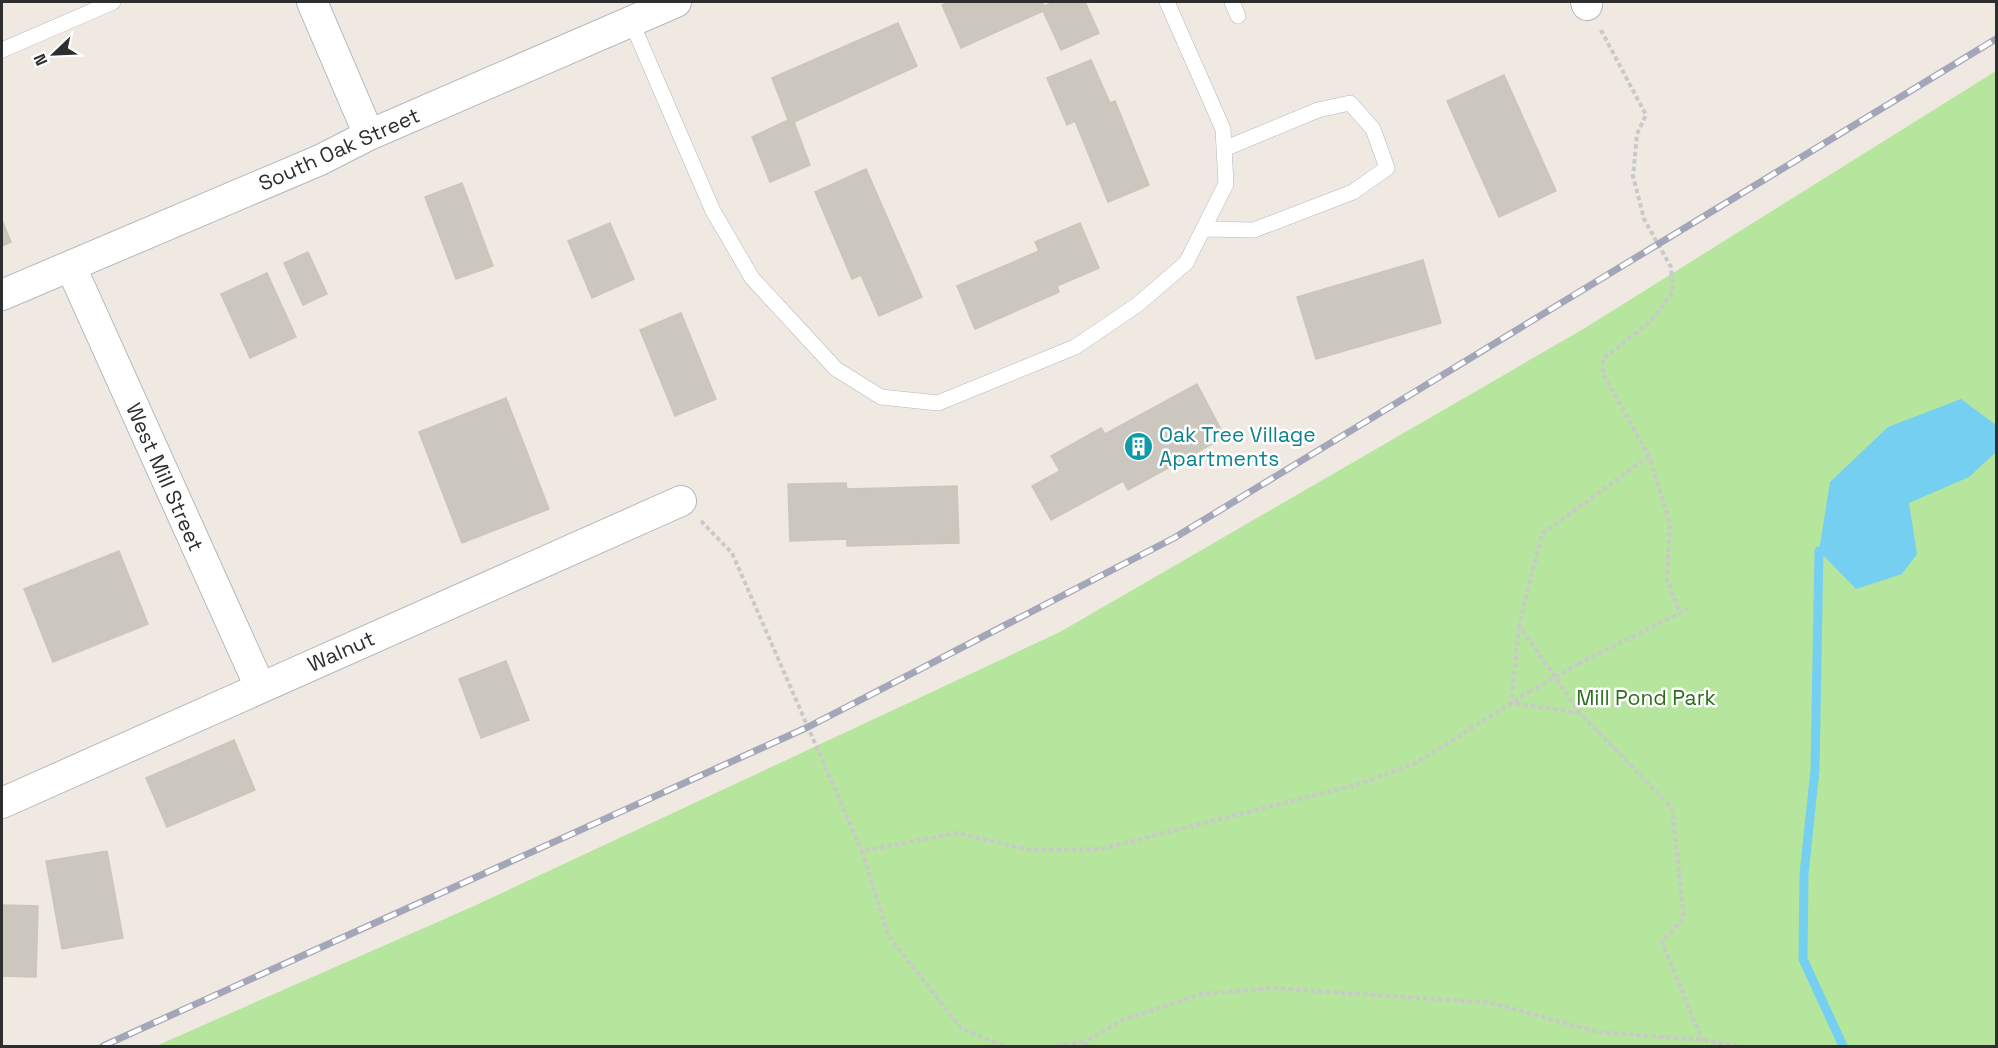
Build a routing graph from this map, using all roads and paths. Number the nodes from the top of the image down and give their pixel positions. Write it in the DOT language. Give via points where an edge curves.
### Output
graph roads {
  1 [pos="113,2"];
  2 [pos="312,2"];
  3 [pos="676,2"];
  4 [pos="1167,2"];
  5 [pos="1232,2"];
  6 [pos="1587,3"];
  7 [pos="1238,16"];
  8 [pos="631,21"];
  9 [pos="2,50"];
  10 [pos="369,135"];
  11 [pos="1224,149"];
  12 [pos="1203,229"];
  13 [pos="71,267"];
  14 [pos="2,295"];
  15 [pos="1649,456"];
  16 [pos="681,501"];
  17 [pos="1688,609"];
  18 [pos="1680,613"];
  19 [pos="1519,625"];
  20 [pos="260,687"];
  21 [pos="1510,703"];
  22 [pos="1580,713"];
  23 [pos="2,803"];
  24 [pos="862,851"];
  25 [pos="1702,1040"];
  26 [pos="1086,1044"];
  27 [pos="1003,1047"];
  28 [pos="1057,1047"];
  29 [pos="1740,1047"];
  1 -- 9 [label="lane"];
  2 -- 10 [label="street"];
  3 -- 8 [label="street, South Oak Street"];
  4 -- 11 [label="lane" via="1223,129"];
  5 -- 7 [label="lane"];
  6 -- 15 [label="path" via="1646,115 1637,134 1633,176 1644,219 1671,267 1673,292 1651,321 1603,358 1603,374"];
  8 -- 10 [label="street, South Oak Street"];
  8 -- 12 [label="lane" via="713,211 752,278 836,369 881,397 938,403 1076,347 1137,305 1186,263"];
  10 -- 13 [label="street, South Oak Street" via="320,160"];
  11 -- 12 [label="lane" via="1226,184"];
  11 -- 12 [label="lane" via="1318,110 1350,103 1373,129 1387,168 1353,192 1254,230"];
  13 -- 14 [label="street, South Oak Street"];
  13 -- 20 [label="street, West Mill Street"];
  15 -- 18 [label="path" via="1670,524 1667,580"];
  15 -- 19 [label="path" via="1542,534"];
  16 -- 20 [label="street, Walnut"];
  16 -- 24 [label="path" via="732,553"];
  17 -- 18 [label="path"];
  18 -- 21 [label="path, bridge"];
  19 -- 21 [label="path"];
  19 -- 22 [label="path"];
  20 -- 23 [label="street, Walnut"];
  21 -- 22 [label="path"];
  21 -- 24 [label="path" via="1416,763 1359,784 1101,849 1030,850 957,833"];
  22 -- 25 [label="path" via="1672,808 1684,918 1662,942"];
  24 -- 27 [label="path" via="888,935 961,1028"];
  25 -- 26 [label="path" via="1598,1032 1492,1003 1272,987 1202,994 1122,1020"];
  25 -- 29 [label="path"];
  26 -- 28 [label="path"];
}
